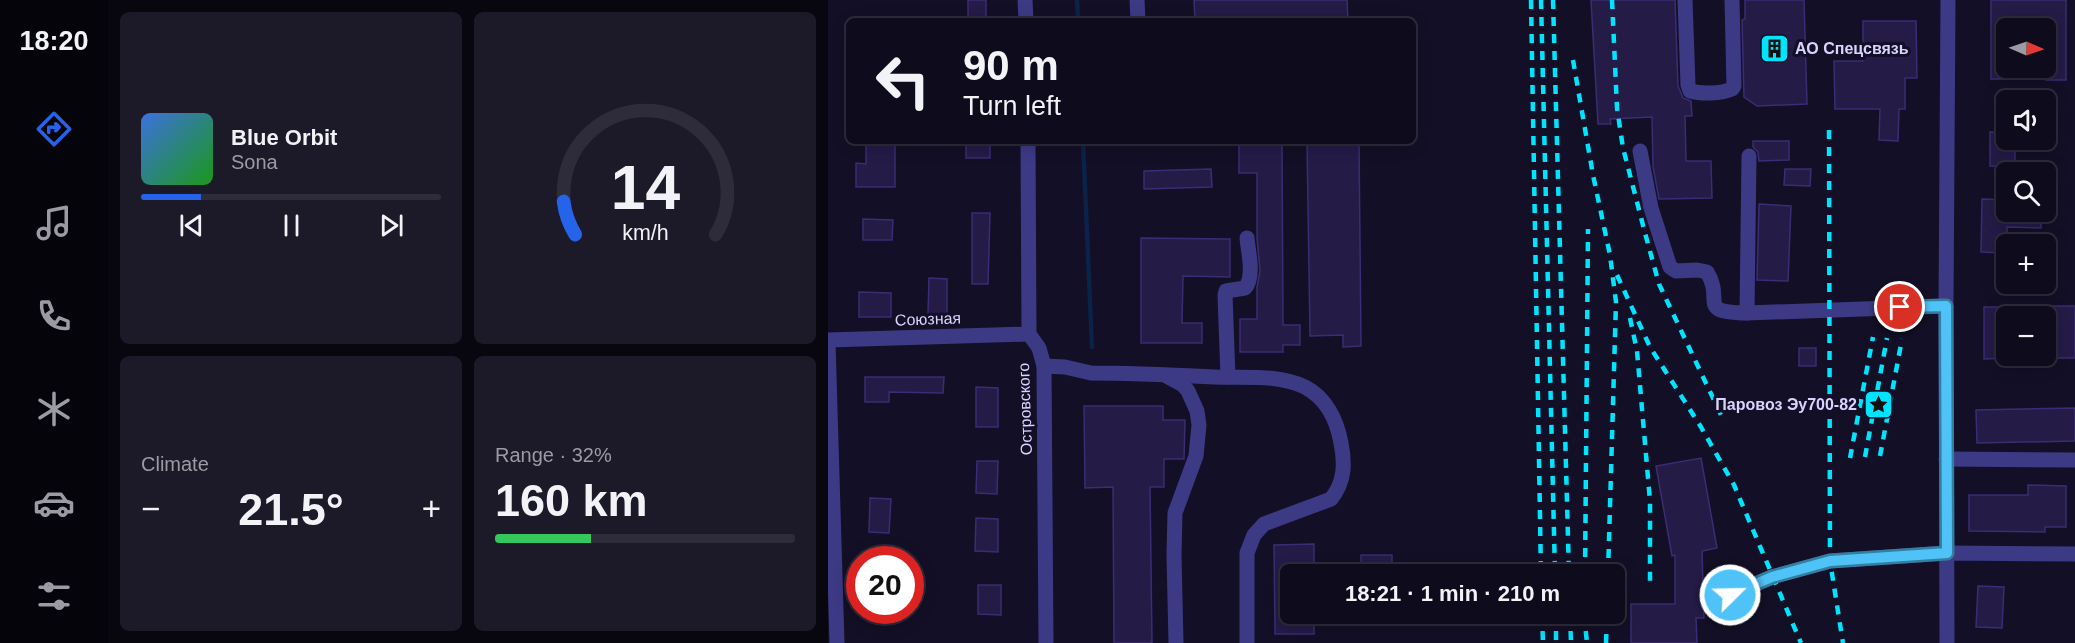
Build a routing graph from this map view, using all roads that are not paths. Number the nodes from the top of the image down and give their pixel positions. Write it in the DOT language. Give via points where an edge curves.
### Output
graph roads {
  1 [pos="1025,0"];
  2 [pos="1137,0"];
  3 [pos="1685,0"];
  4 [pos="1732,0"];
  5 [pos="1948,0"];
  6 [pos="1026,18"];
  7 [pos="1138,18"];
  8 [pos="1028,144"];
  9 [pos="1640,151"];
  10 [pos="1749,156"];
  11 [pos="1247,238"];
  12 [pos="1946,306"];
  13 [pos="1747,313"];
  14 [pos="1029,334"];
  15 [pos="828,341"];
  16 [pos="1044,366"];
  17 [pos="1166,375"];
  18 [pos="1228,377"];
  19 [pos="1946,459"];
  20 [pos="2075,460"];
  21 [pos="1947,553"];
  22 [pos="2075,554"];
  23 [pos="1730,595"];
  24 [pos="837,643"];
  25 [pos="1046,643"];
  26 [pos="1176,643"];
  27 [pos="1247,643"];
  28 [pos="1947,643"];
  1 -- 6 [label="street"];
  2 -- 7 [label="street"];
  3 -- 4 [label="street" via="1688,86 1695,92 1726,91 1734,86"];
  5 -- 12 [label="street"];
  8 -- 14 [label="street, Островского"];
  9 -- 13 [label="street" via="1651,208 1670,267 1676,272 1707,272 1718,310"];
  10 -- 13 [label="street"];
  11 -- 18 [label="street" via="1248,284 1226,291 1225,295"];
  12 -- 13 [label="street"];
  12 -- 19 [label="street"];
  14 -- 15 [label="street, Союзная"];
  14 -- 16 [label="street, Островского" via="1039,348"];
  15 -- 24 [label="street"];
  16 -- 17 [label="street" via="1090,373"];
  16 -- 25 [label="street, Островского"];
  17 -- 18 [label="street"];
  17 -- 26 [label="street" via="1188,391 1199,425 1196,456 1175,513"];
  18 -- 27 [label="street" via="1286,381 1317,395 1329,407 1336,424 1344,467 1331,498 1264,524 1254,536 1247,553"];
  19 -- 20 [label="street"];
  19 -- 21 [label="street"];
  21 -- 22 [label="street"];
  21 -- 23 [label="street" via="1830,561 1772,577"];
  21 -- 28 [label="street"];
}
